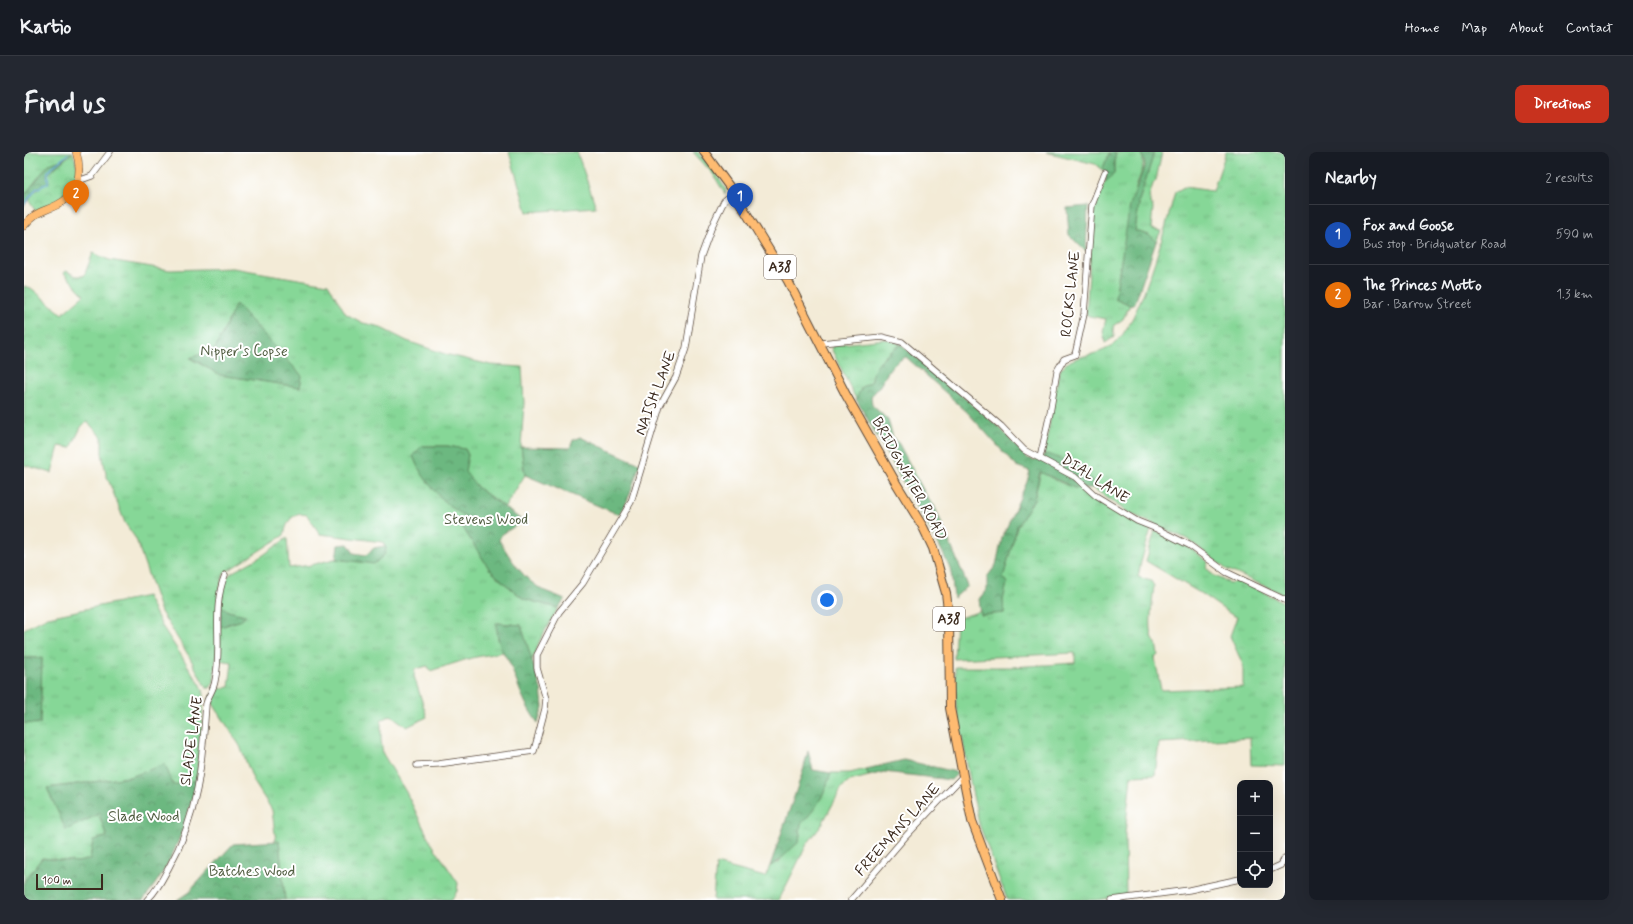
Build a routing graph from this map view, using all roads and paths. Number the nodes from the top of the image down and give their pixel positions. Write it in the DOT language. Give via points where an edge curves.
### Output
graph roads {
  1 [pos="76,152"];
  2 [pos="110,152"];
  3 [pos="704,152"];
  4 [pos="1105,172"];
  5 [pos="78,181"];
  6 [pos="734,193"];
  7 [pos="24,226"];
  8 [pos="821,344"];
  9 [pos="1040,458"];
  10 [pos="225,575"];
  11 [pos="1285,600"];
  12 [pos="417,764"];
  13 [pos="963,776"];
  14 [pos="1285,858"];
  15 [pos="1273,869"];
  16 [pos="1237,879"];
  17 [pos="147,900"];
  18 [pos="851,900"];
  19 [pos="1002,900"];
  20 [pos="1112,900"];
  1 -- 5 [label="main road" via="80,168"];
  2 -- 5 [label="street" via="92,176"];
  3 -- 6 [label="highway, BRIDGWATER ROAD / A38"];
  4 -- 9 [label="street, ROCKS LANE" via="1092,205 1084,314 1075,354 1064,359 1057,371"];
  5 -- 7 [label="main road" via="64,201 44,209"];
  6 -- 8 [label="highway, BRIDGWATER ROAD / A38" via="788,281"];
  6 -- 12 [label="street, NAISH LANE" via="724,201 701,256 686,348 676,377 660,406 631,502 583,583 559,612 545,637 536,661 546,699 534,751 438,764"];
  8 -- 9 [label="street, DIAL LANE" via="882,337 902,342 1001,426 1024,450"];
  8 -- 13 [label="highway, BRIDGWATER ROAD / A38" via="888,470 923,526 940,569 949,618 950,708"];
  9 -- 11 [label="street, DIAL LANE" via="1075,477 1096,496 1137,521 1189,546 1226,572"];
  10 -- 17 [label="street, SLADE LANE" via="218,605 219,639 215,682 206,704 202,767 194,805 179,850 159,888"];
  13 -- 18 [label="street, FREEMANS LANE" via="906,836"];
  13 -- 19 [label="highway, BRIDGWATER ROAD / A38" via="972,821"];
  14 -- 15 [label="street" via="1281,865"];
  16 -- 20 [label="street" via="1189,890"];
}
